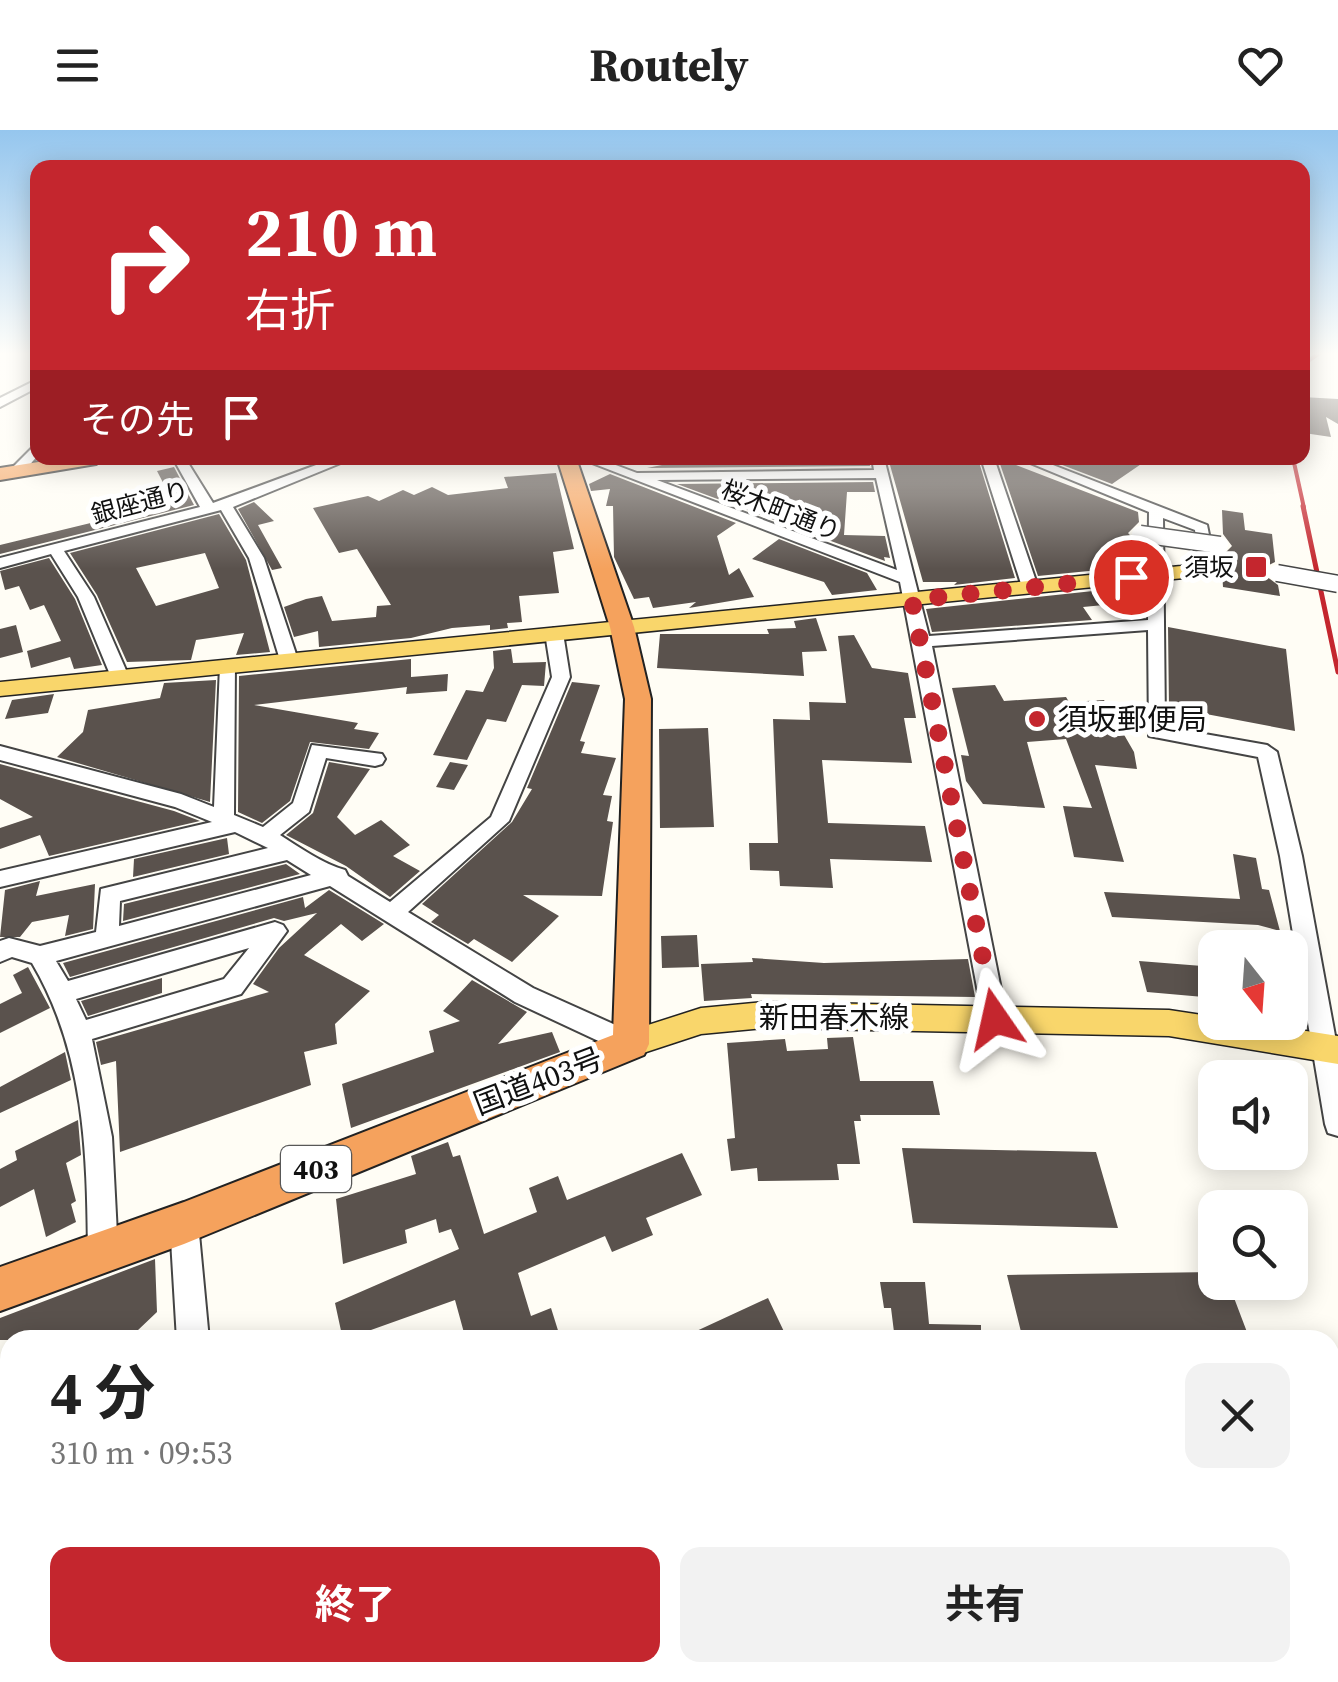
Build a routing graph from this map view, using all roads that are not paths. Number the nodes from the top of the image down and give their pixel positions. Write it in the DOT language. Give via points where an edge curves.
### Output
graph roads {
  1 [pos="30,453"];
  2 [pos="52,465"];
  3 [pos="184,465"];
  4 [pos="327,465"];
  5 [pos="568,465"];
  6 [pos="604,465"];
  7 [pos="990,465"];
  8 [pos="1042,465"];
  9 [pos="880,466"];
  10 [pos="8,472"];
  11 [pos="632,476"];
  12 [pos="216,507"];
  13 [pos="1156,510"];
  14 [pos="1140,534"];
  15 [pos="1220,545"];
  16 [pos="56,550"];
  17 [pos="0,562"];
  18 [pos="1207,564"];
  19 [pos="1276,573"];
  20 [pos="1152,575"];
  21 [pos="1338,584"];
  22 [pos="1030,587"];
  23 [pos="909,590"];
  24 [pos="1155,624"];
  25 [pos="622,627"];
  26 [pos="554,633"];
  27 [pos="922,642"];
  28 [pos="289,660"];
  29 [pos="230,666"];
  30 [pos="120,677"];
  31 [pos="0,689"];
  32 [pos="0,753"];
  33 [pos="374,760"];
  34 [pos="231,820"];
  35 [pos="266,836"];
  36 [pos="294,850"];
  37 [pos="337,876"];
  38 [pos="0,880"];
  39 [pos="392,912"];
  40 [pos="107,935"];
  41 [pos="3,949"];
  42 [pos="40,956"];
  43 [pos="65,992"];
  44 [pos="995,1019"];
  45 [pos="77,1033"];
  46 [pos="631,1044"];
  47 [pos="1331,1048"];
  48 [pos="1338,1124"];
  49 [pos="184,1223"];
  50 [pos="103,1254"];
  51 [pos="0,1290"];
  52 [pos="192,1330"];
  1 -- 10 [label="street"];
  2 -- 10 [label="highway"];
  3 -- 12 [label="street"];
  4 -- 12 [label="street, 銀座通り"];
  5 -- 25 [label="highway, 国道403号"];
  6 -- 11 [label="street, 桜木町通り"];
  7 -- 22 [label="street"];
  8 -- 13 [label="street"];
  9 -- 11 [label="street"];
  9 -- 23 [label="street"];
  11 -- 23 [label="street, 桜木町通り"];
  12 -- 16 [label="street, 銀座通り"];
  12 -- 28 [label="street" via="240,522"];
  13 -- 18 [label="street" via="1202,528"];
  13 -- 20 [label="street"];
  14 -- 15 [label="street, bridge"];
  16 -- 17 [label="street, 銀座通り"];
  16 -- 30 [label="street" via="86,597"];
  18 -- 20 [label="main road"];
  19 -- 21 [label="street, bridge"];
  20 -- 22 [label="main road"];
  20 -- 24 [label="street"];
  22 -- 23 [label="main road"];
  23 -- 25 [label="main road"];
  23 -- 27 [label="street"];
  24 -- 27 [label="street"];
  24 -- 47 [label="street" via="1156,732 1267,752"];
  25 -- 26 [label="main road"];
  25 -- 46 [label="highway, 国道403号" via="638,699"];
  26 -- 28 [label="main road"];
  26 -- 39 [label="street" via="561,677 500,821"];
  27 -- 44 [label="street"];
  28 -- 29 [label="main road"];
  29 -- 30 [label="main road"];
  29 -- 34 [label="street"];
  30 -- 31 [label="main road"];
  32 -- 34 [label="street"];
  33 -- 35 [label="street" via="319,750 302,807"];
  34 -- 35 [label="street"];
  34 -- 38 [label="street"];
  35 -- 36 [label="street"];
  36 -- 37 [label="street"];
  36 -- 40 [label="street" via="109,895"];
  37 -- 39 [label="street"];
  37 -- 40 [label="street"];
  39 -- 46 [label="street" via="524,995"];
  40 -- 42 [label="street"];
  41 -- 42 [label="street"];
  42 -- 43 [label="street"];
  43 -- 45 [label="street"];
  43 -- 45 [label="street" via="275,931 232,987"];
  44 -- 46 [label="main road, 新田春木線" via="765,1015 701,1020"];
  44 -- 47 [label="main road, 新田春木線" via="1169,1023"];
  45 -- 50 [label="street" via="101,1148"];
  46 -- 49 [label="highway, 国道403号 / 403"];
  47 -- 48 [label="street"];
  49 -- 50 [label="highway, 国道403号 / 403"];
  49 -- 52 [label="street"];
  50 -- 51 [label="highway, 国道403号 / 403"];
}
